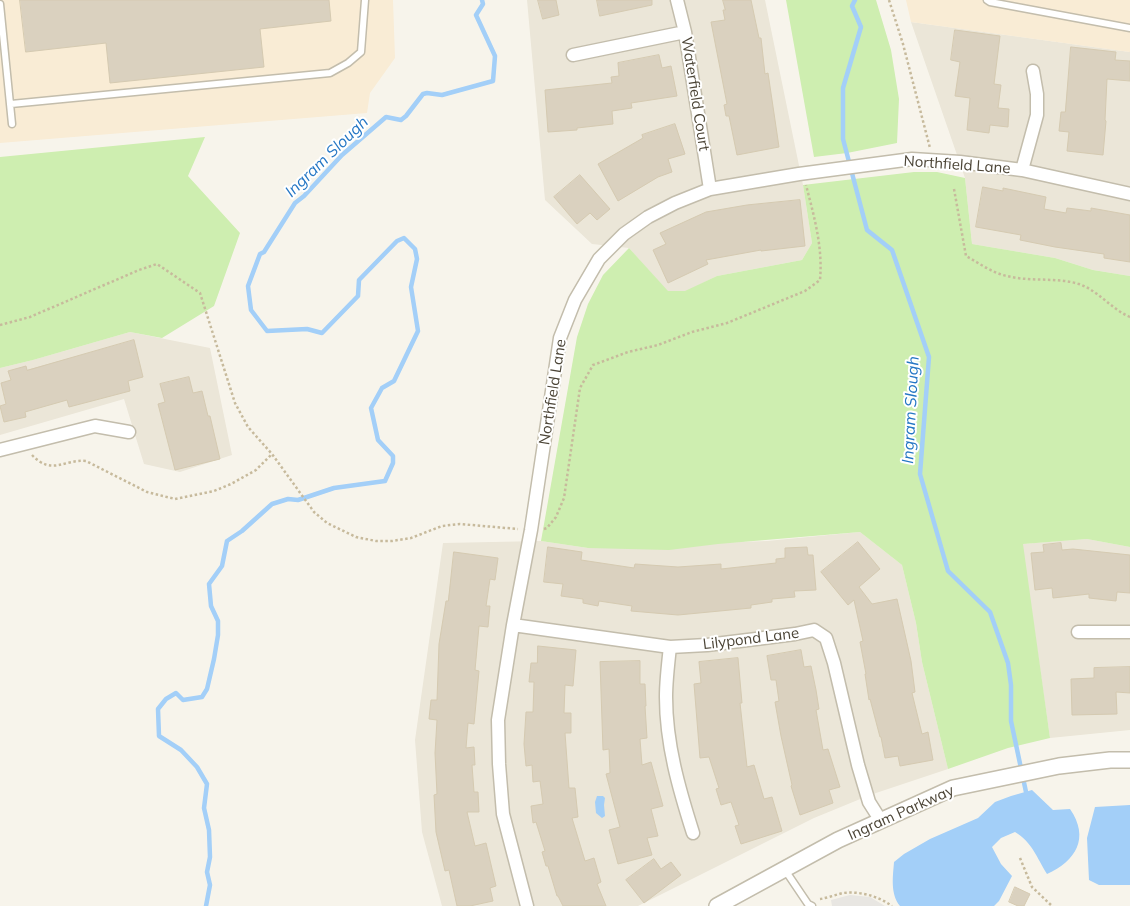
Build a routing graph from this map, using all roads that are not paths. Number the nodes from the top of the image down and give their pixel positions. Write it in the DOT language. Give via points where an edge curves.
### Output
graph roads {
  1 [pos="365,0"];
  2 [pos="677,0"];
  3 [pos="987,0"];
  4 [pos="0,4"];
  5 [pos="1130,28"];
  6 [pos="686,32"];
  7 [pos="572,55"];
  8 [pos="1033,71"];
  9 [pos="10,104"];
  10 [pos="12,124"];
  11 [pos="1022,170"];
  12 [pos="710,189"];
  13 [pos="1130,194"];
  14 [pos="129,432"];
  15 [pos="0,450"];
  16 [pos="513,625"];
  17 [pos="1078,632"];
  18 [pos="1130,632"];
  19 [pos="670,647"];
  20 [pos="1130,760"];
  21 [pos="881,820"];
  22 [pos="693,833"];
  23 [pos="785,870"];
  24 [pos="527,906"];
  25 [pos="717,906"];
  26 [pos="812,906"];
  1 -- 9 [label="lane" via="361,52 348,64 330,73"];
  2 -- 6 [label="street, Waterfield Court"];
  3 -- 5 [label="lane"];
  4 -- 9 [label="lane"];
  6 -- 7 [label="street"];
  6 -- 12 [label="street, Waterfield Court"];
  8 -- 11 [label="street" via="1037,115"];
  9 -- 10 [label="lane"];
  11 -- 12 [label="street, Northfield Lane" via="912,159"];
  11 -- 13 [label="street, Northfield Lane"];
  12 -- 16 [label="street, Northfield Lane" via="648,217 624,234 599,259 575,300 560,338"];
  14 -- 15 [label="street" via="95,426"];
  16 -- 19 [label="street, Lilypond Lane"];
  16 -- 24 [label="street, Northfield Lane" via="498,720 499,764 503,814"];
  17 -- 18 [label="street"];
  19 -- 21 [label="street, Lilypond Lane" via="756,640 814,630 826,638 869,802"];
  19 -- 22 [label="street" via="666,698 670,738 676,779"];
  20 -- 21 [label="street, Ingram Parkway" via="1059,766 953,788"];
  21 -- 23 [label="street, Ingram Parkway"];
  23 -- 25 [label="street, Ingram Parkway"];
  23 -- 26 [label="lane"];
}
